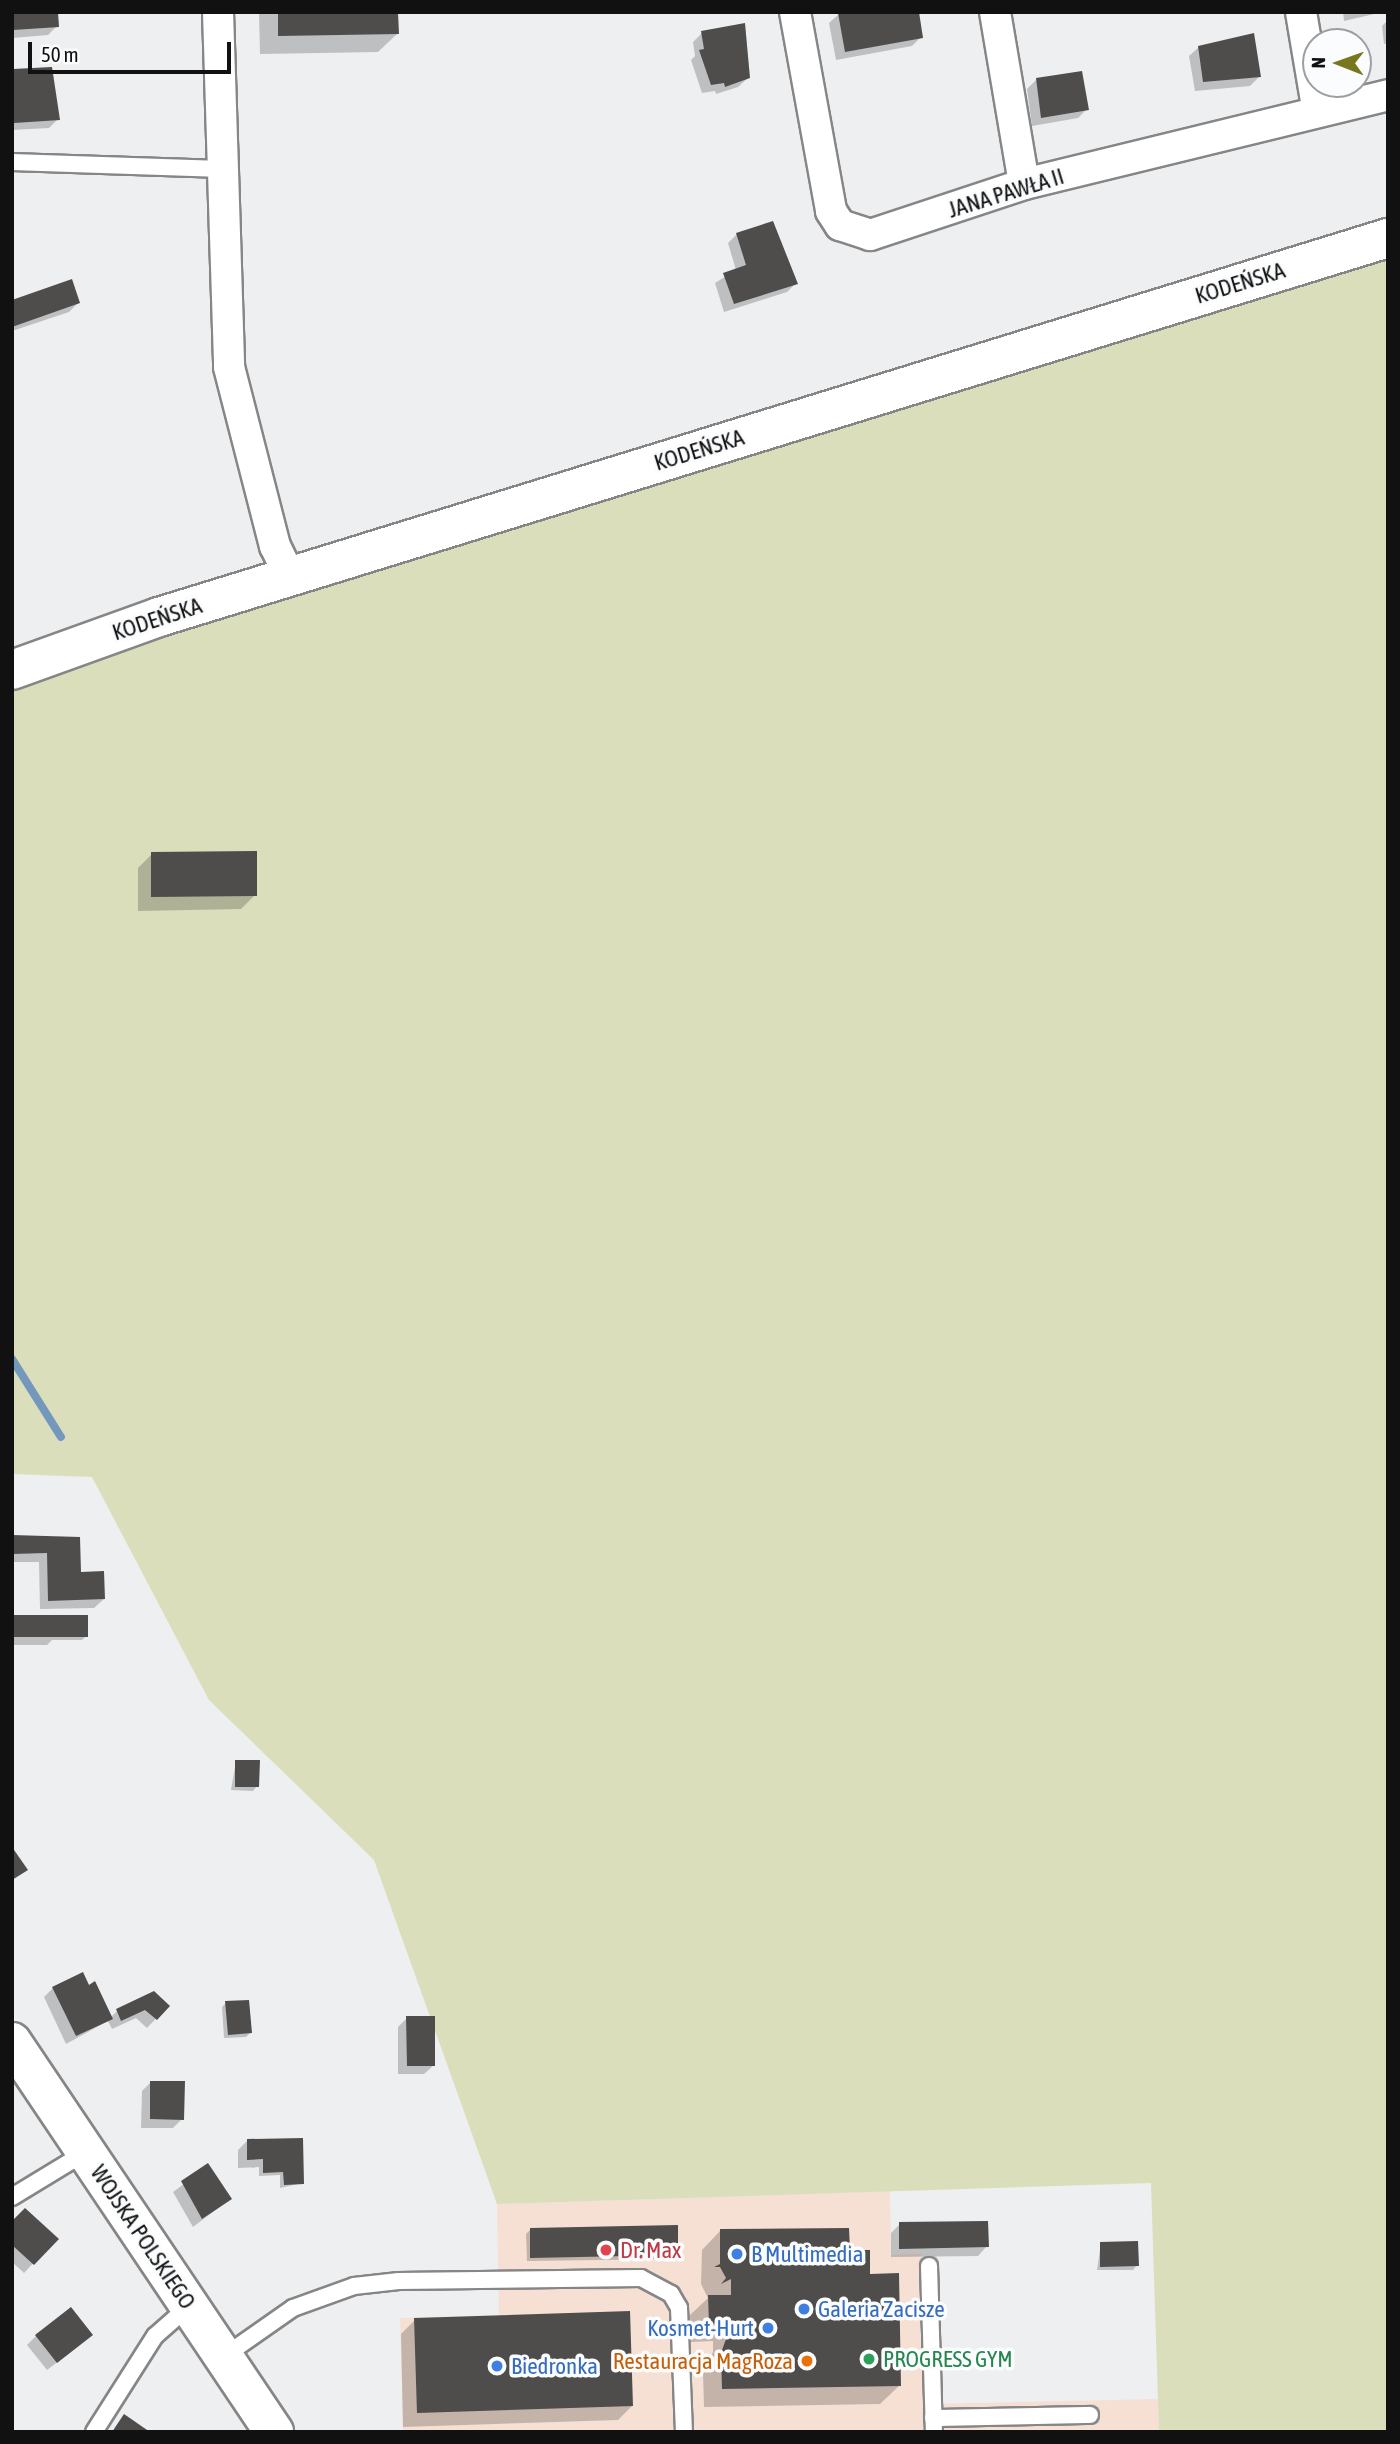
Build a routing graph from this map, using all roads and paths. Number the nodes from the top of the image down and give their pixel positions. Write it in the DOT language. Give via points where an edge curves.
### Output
graph roads {
  1 [pos="218,12"];
  2 [pos="795,12"];
  3 [pos="995,12"];
  4 [pos="1301,12"];
  5 [pos="1388,96"];
  6 [pos="1318,112"];
  7 [pos="12,162"];
  8 [pos="222,169"];
  9 [pos="1024,184"];
  10 [pos="1388,238"];
  11 [pos="290,577"];
  12 [pos="12,670"];
  13 [pos="12,2042"];
  14 [pos="86,2152"];
  15 [pos="12,2197"];
  16 [pos="929,2266"];
  17 [pos="189,2306"];
  18 [pos="223,2357"];
  19 [pos="1090,2415"];
  20 [pos="934,2425"];
  21 [pos="94,2432"];
  22 [pos="274,2432"];
  23 [pos="684,2432"];
  1 -- 8 [label="street"];
  2 -- 9 [label="street, JANA PAWŁA II" via="831,211 840,225 870,235 883,233"];
  3 -- 9 [label="street"];
  4 -- 6 [label="street"];
  5 -- 6 [label="street, JANA PAWŁA II"];
  6 -- 9 [label="street, JANA PAWŁA II"];
  7 -- 8 [label="lane"];
  8 -- 11 [label="street" via="229,367 275,546"];
  10 -- 11 [label="main road, KODEŃSKA"];
  11 -- 12 [label="main road, KODEŃSKA" via="125,628"];
  13 -- 14 [label="main road, WOJSKA POLSKIEGO"];
  14 -- 15 [label="lane"];
  14 -- 17 [label="main road, WOJSKA POLSKIEGO"];
  16 -- 20 [label="lane"];
  17 -- 18 [label="main road, WOJSKA POLSKIEGO"];
  17 -- 21 [label="lane" via="155,2336"];
  18 -- 22 [label="main road, WOJSKA POLSKIEGO"];
  18 -- 23 [label="lane" via="293,2308 354,2286 399,2281 640,2278 671,2294 679,2308"];
  19 -- 20 [label="lane"];
}
